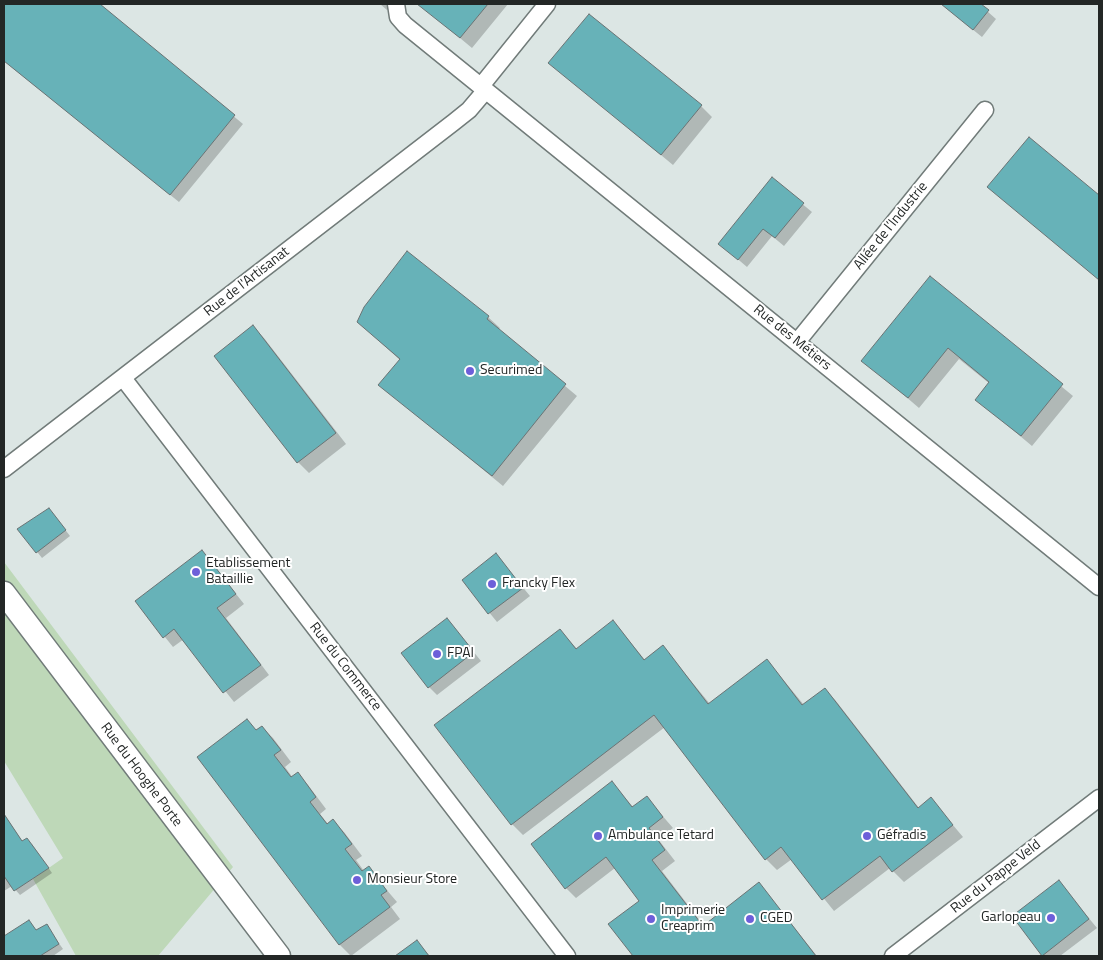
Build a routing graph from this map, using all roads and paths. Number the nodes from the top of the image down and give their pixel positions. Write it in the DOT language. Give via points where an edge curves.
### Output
graph roads {
  1 [pos="396,4"];
  2 [pos="547,4"];
  3 [pos="483,88"];
  4 [pos="985,110"];
  5 [pos="797,342"];
  6 [pos="123,378"];
  7 [pos="4,469"];
  8 [pos="1099,586"];
  9 [pos="4,593"];
  10 [pos="1099,798"];
  11 [pos="278,956"];
  12 [pos="567,956"];
  13 [pos="893,956"];
  1 -- 3 [label="street, Rue des Métiers" via="401,21"];
  2 -- 3 [label="street, Rue de l'Artisanat"];
  3 -- 5 [label="street, Rue des Métiers"];
  3 -- 6 [label="street, Rue de l'Artisanat" via="469,110"];
  4 -- 5 [label="street, Allée de l’Industrie"];
  5 -- 8 [label="street, Rue des Métiers"];
  6 -- 7 [label="street, Rue de l'Artisanat"];
  6 -- 12 [label="street, Rue du Commerce"];
  9 -- 11 [label="street, Rue du Hooghe Porte"];
  10 -- 13 [label="street, Rue du Pappe Veld"];
}
